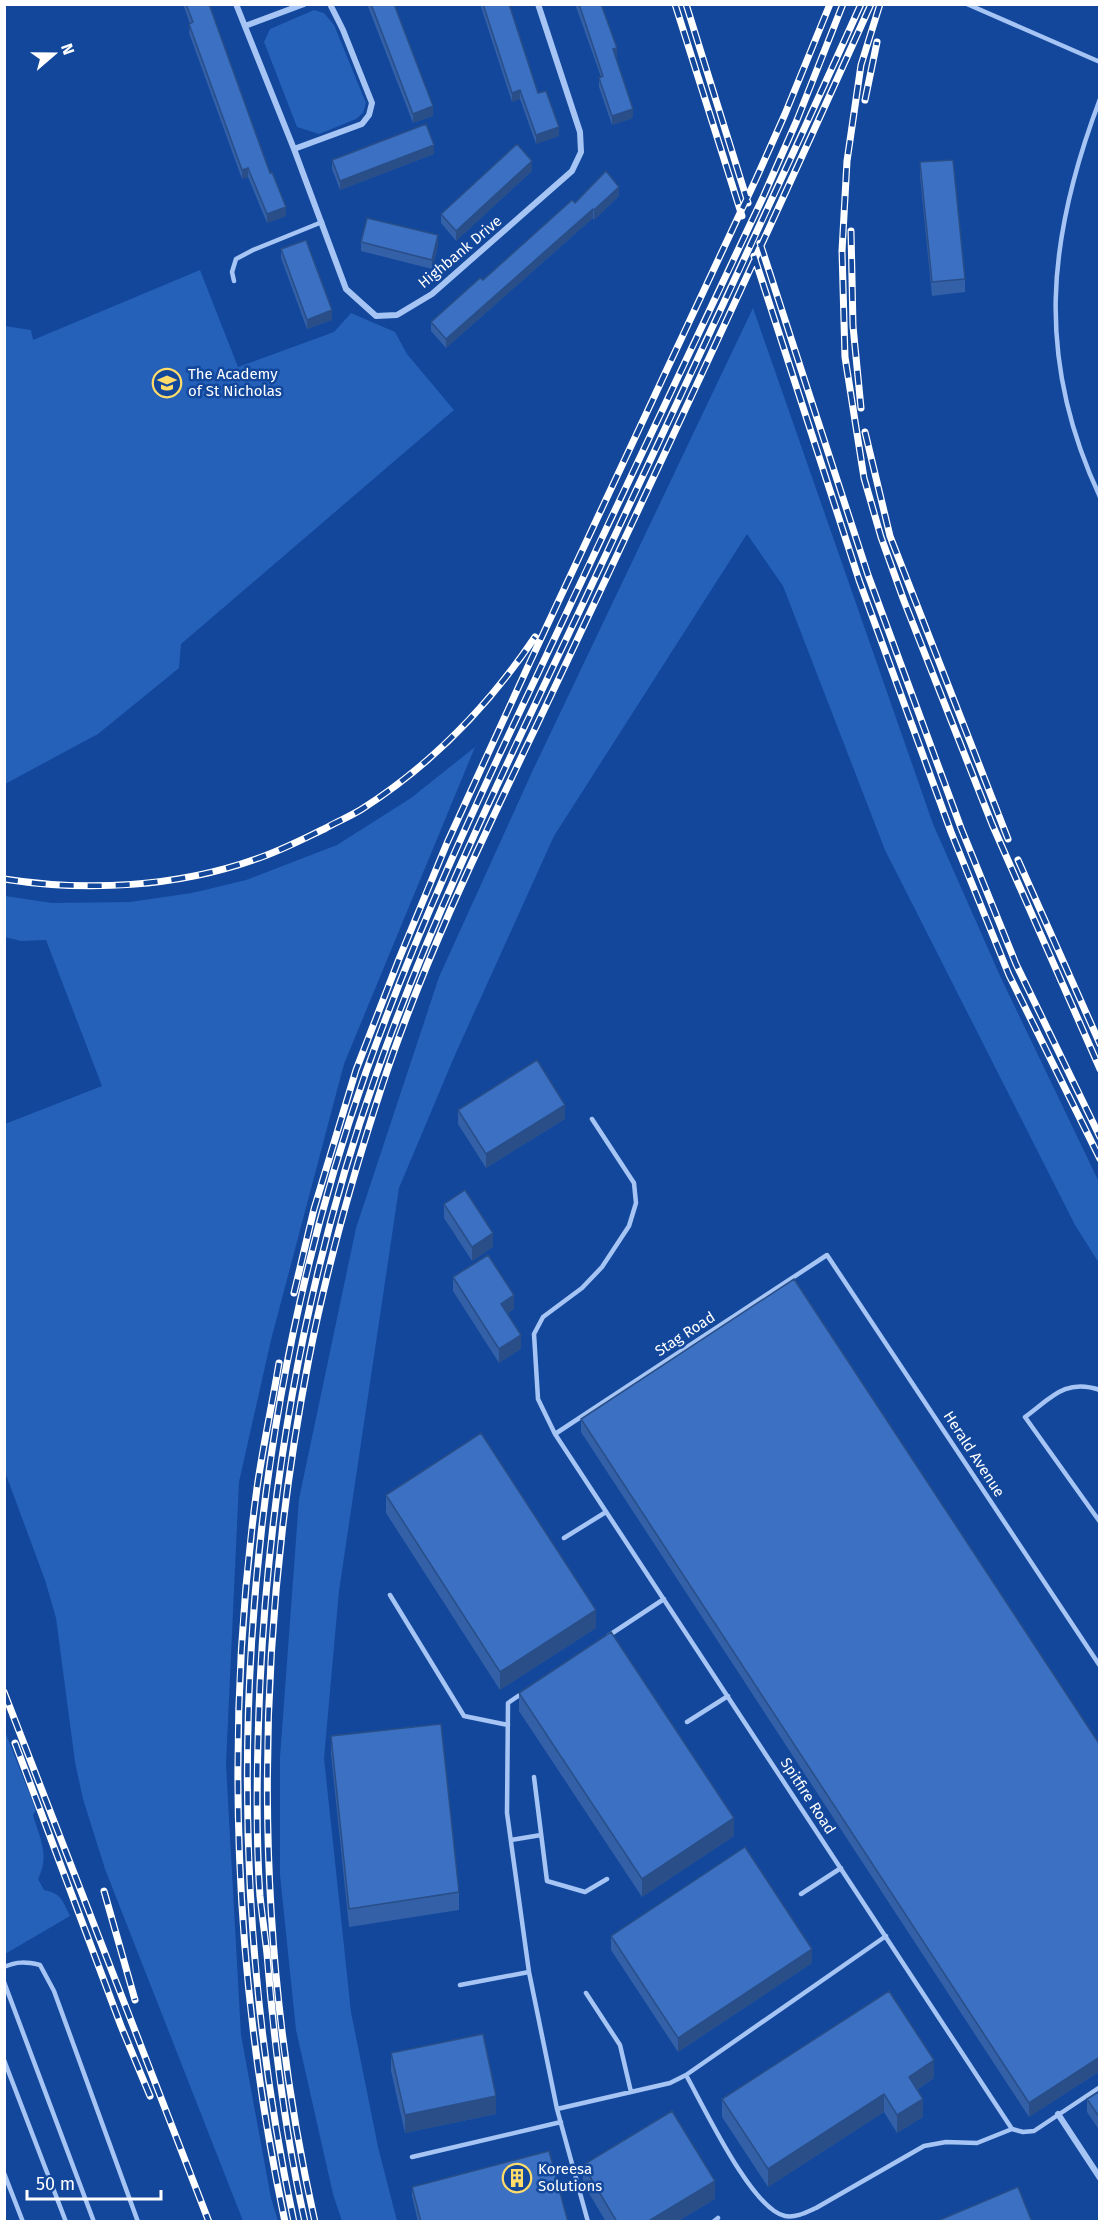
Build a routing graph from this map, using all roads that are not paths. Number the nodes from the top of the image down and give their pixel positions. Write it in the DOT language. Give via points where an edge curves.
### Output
graph roads {
  1 [pos="236,4"];
  2 [pos="304,4"];
  3 [pos="330,4"];
  4 [pos="538,4"];
  5 [pos="967,4"];
  6 [pos="245,26"];
  7 [pos="1100,62"];
  8 [pos="1100,99"];
  9 [pos="294,149"];
  10 [pos="322,222"];
  11 [pos="234,281"];
  12 [pos="1100,497"];
  13 [pos="592,1119"];
  14 [pos="828,1255"];
  15 [pos="1100,1390"];
  16 [pos="555,1434"];
  17 [pos="606,1512"];
  18 [pos="1100,1522"];
  19 [pos="564,1538"];
  20 [pos="390,1595"];
  21 [pos="664,1599"];
  22 [pos="605,1638"];
  23 [pos="1100,1666"];
  24 [pos="527,1690"];
  25 [pos="728,1696"];
  26 [pos="687,1722"];
  27 [pos="508,1725"];
  28 [pos="534,1777"];
  29 [pos="542,1835"];
  30 [pos="511,1840"];
  31 [pos="841,1868"];
  32 [pos="608,1879"];
  33 [pos="801,1894"];
  34 [pos="886,1936"];
  35 [pos="4,1967"];
  36 [pos="528,1972"];
  37 [pos="4,1982"];
  38 [pos="460,1985"];
  39 [pos="586,1993"];
  40 [pos="4,2060"];
  41 [pos="686,2075"];
  42 [pos="1100,2086"];
  43 [pos="631,2092"];
  44 [pos="557,2109"];
  45 [pos="1058,2114"];
  46 [pos="561,2122"];
  47 [pos="1012,2128"];
  48 [pos="412,2157"];
  49 [pos="4,2173"];
  50 [pos="1100,2178"];
  51 [pos="23,2222"];
  52 [pos="66,2222"];
  53 [pos="94,2222"];
  54 [pos="138,2222"];
  55 [pos="588,2222"];
  1 -- 6 [label="street, Highbank Drive"];
  2 -- 6 [label="street"];
  3 -- 9 [label="street" via="372,103 362,124"];
  4 -- 10 [label="street, Highbank Drive" via="580,132 581,152 572,171 432,294 397,315 376,316 346,289"];
  5 -- 7 [label="lane"];
  6 -- 9 [label="street, Highbank Drive"];
  8 -- 12 [label="lane" via="1064,215 1054,310 1068,414"];
  9 -- 10 [label="street, Highbank Drive"];
  10 -- 11 [label="lane" via="236,259"];
  13 -- 16 [label="lane, Spitfire Road" via="634,1183 636,1203 629,1226 602,1267 582,1288 543,1317 534,1334 538,1399"];
  14 -- 16 [label="lane, Stag Road"];
  14 -- 23 [label="lane, Herald Avenue"];
  15 -- 18 [label="lane" via="1086,1385 1068,1386 1024,1417"];
  16 -- 17 [label="lane, Spitfire Road"];
  17 -- 19 [label="lane"];
  17 -- 21 [label="lane, Spitfire Road"];
  20 -- 27 [label="lane" via="464,1716"];
  21 -- 22 [label="lane"];
  21 -- 25 [label="lane, Spitfire Road"];
  24 -- 27 [label="lane" via="508,1703"];
  25 -- 26 [label="lane"];
  25 -- 31 [label="lane, Spitfire Road"];
  27 -- 30 [label="lane" via="507,1813"];
  28 -- 29 [label="lane"];
  29 -- 30 [label="lane"];
  29 -- 32 [label="lane" via="547,1881 585,1892"];
  30 -- 36 [label="lane"];
  31 -- 33 [label="lane"];
  31 -- 34 [label="lane, Spitfire Road"];
  34 -- 41 [label="lane"];
  34 -- 47 [label="lane, Spitfire Road"];
  35 -- 54 [label="lane" via="27,1962 40,1965 54,1991"];
  36 -- 38 [label="lane"];
  36 -- 44 [label="lane"];
  37 -- 53 [label="lane"];
  39 -- 43 [label="lane" via="620,2045"];
  40 -- 52 [label="lane"];
  41 -- 43 [label="lane"];
  41 -- 47 [label="lane" via="753,2190 770,2208 785,2216 816,2208 924,2146 977,2143"];
  42 -- 45 [label="lane"];
  43 -- 44 [label="lane"];
  44 -- 46 [label="lane"];
  45 -- 47 [label="lane" via="1034,2131 1023,2133"];
  45 -- 50 [label="street"];
  46 -- 48 [label="lane"];
  46 -- 55 [label="lane"];
  49 -- 51 [label="lane"];
}
